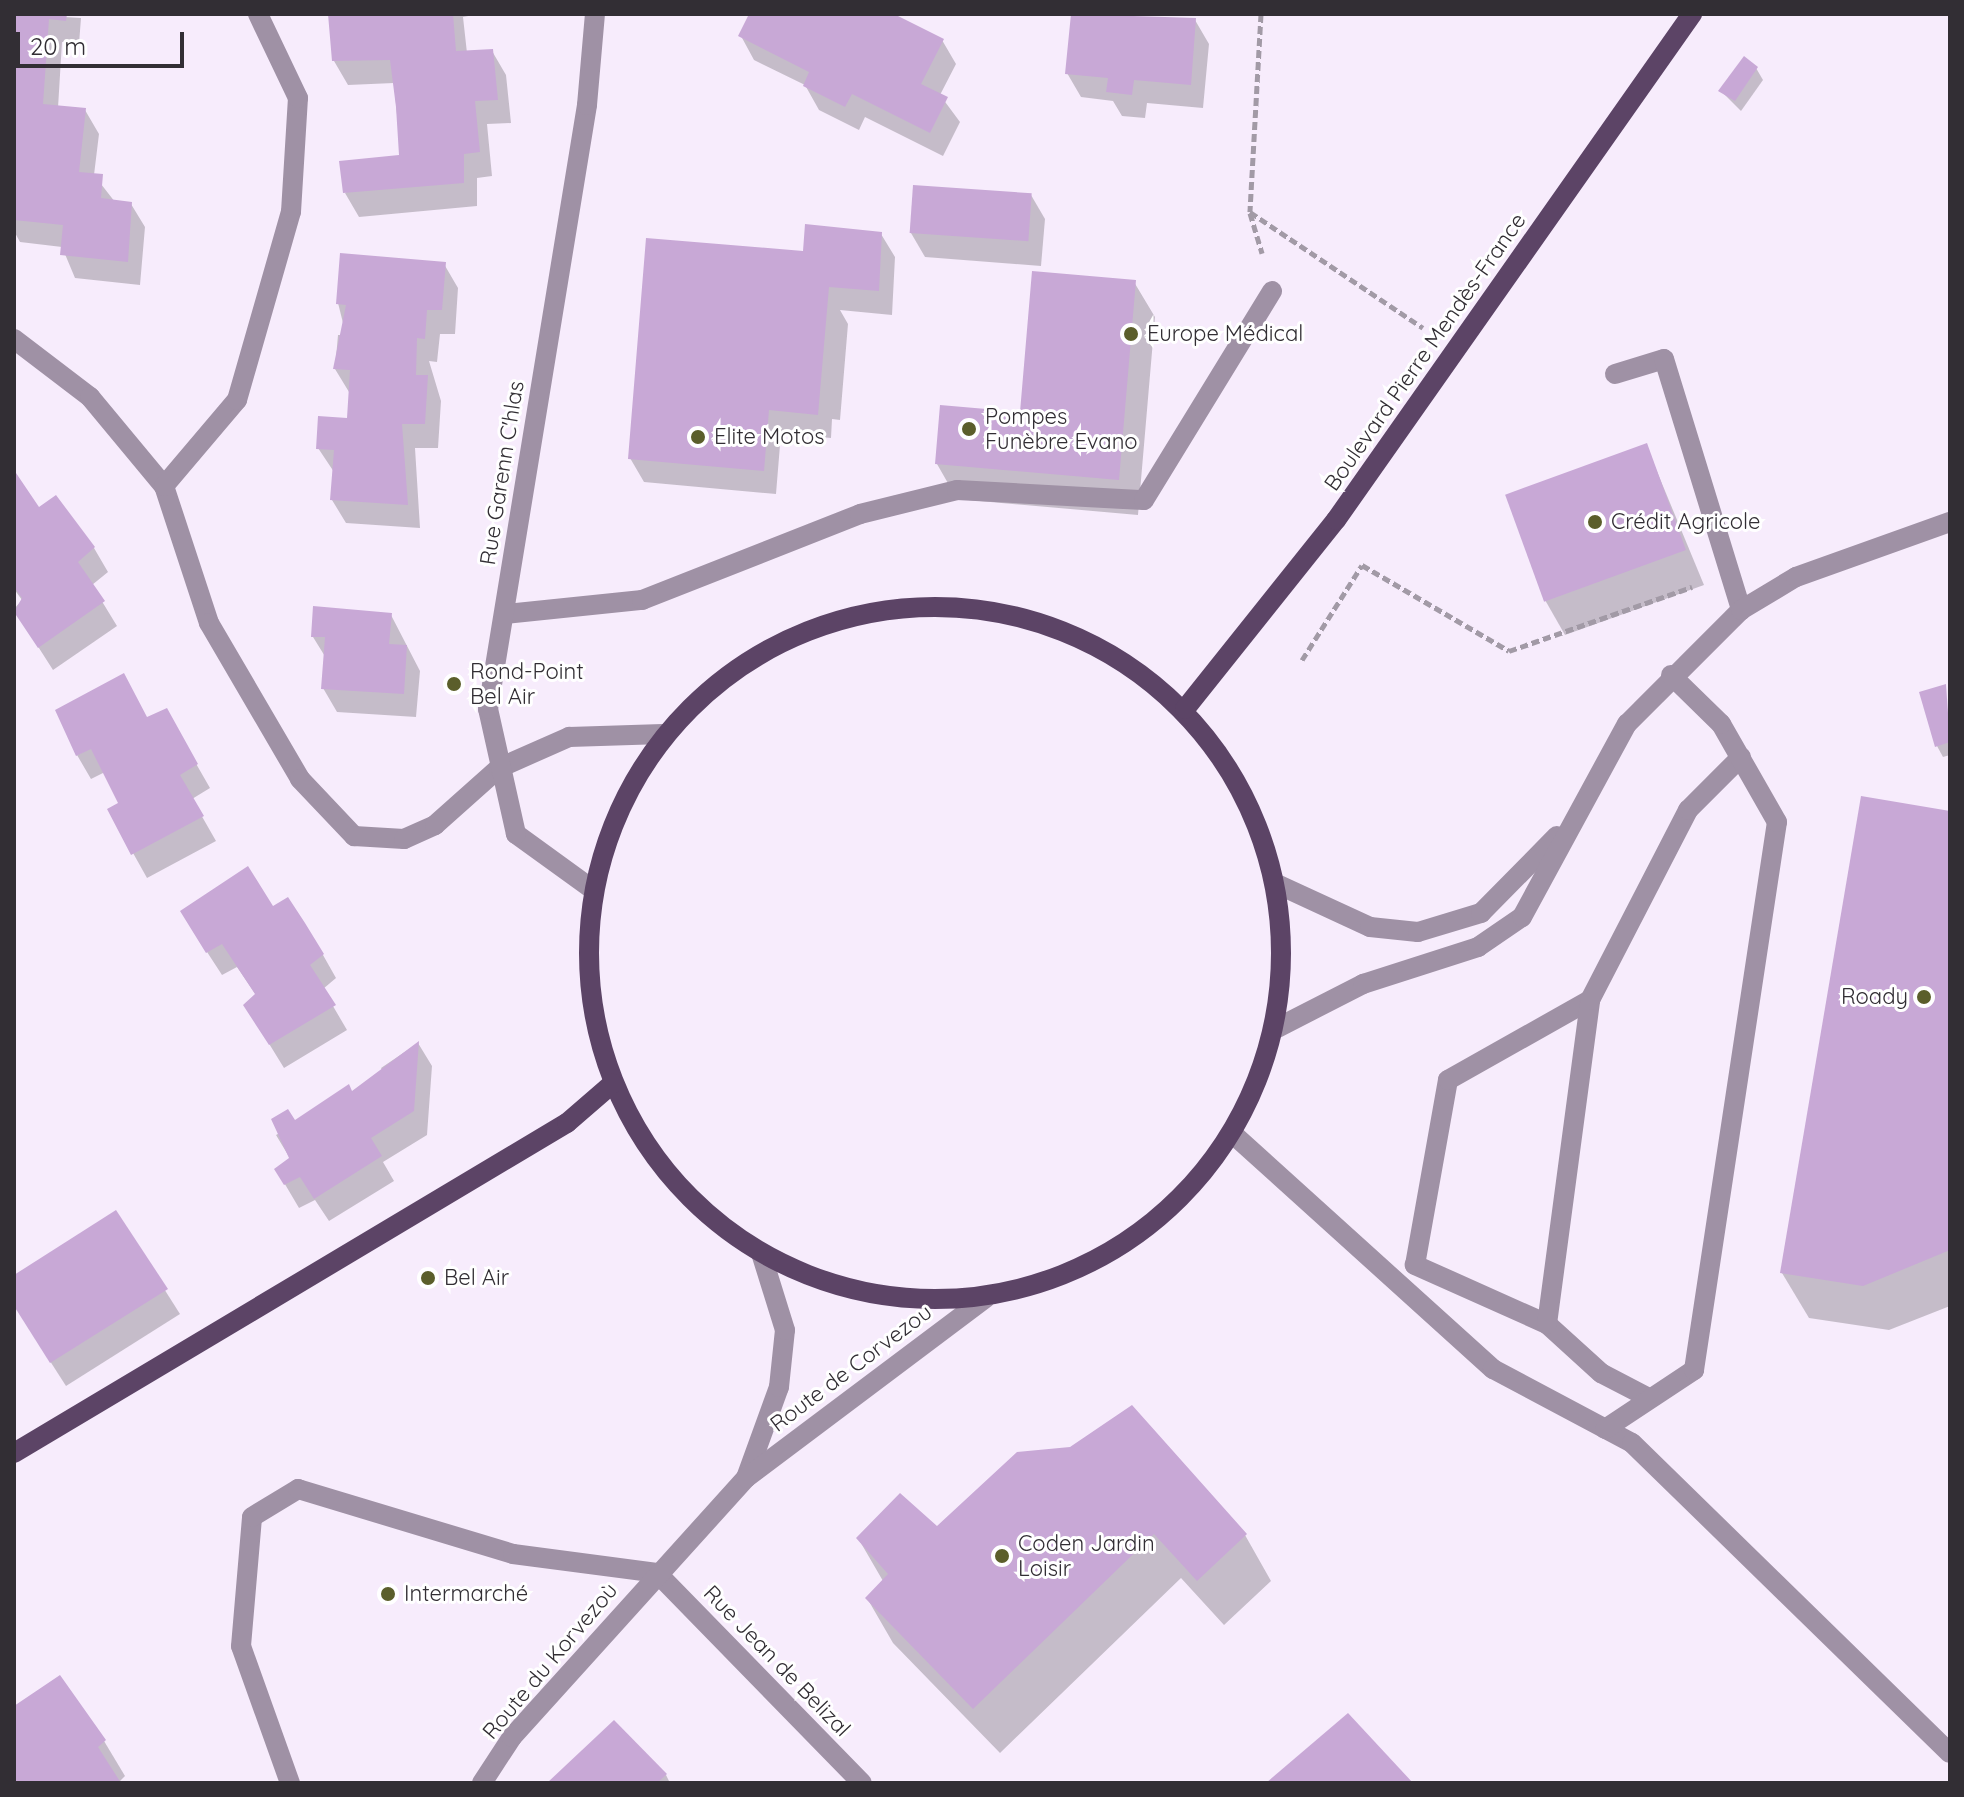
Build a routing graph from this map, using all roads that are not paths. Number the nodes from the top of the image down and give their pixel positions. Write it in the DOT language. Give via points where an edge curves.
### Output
graph roads {
  1 [pos="258,14"];
  2 [pos="595,14"];
  3 [pos="1692,14"];
  4 [pos="1272,291"];
  5 [pos="14,339"];
  6 [pos="1615,374"];
  7 [pos="164,486"];
  8 [pos="1950,522"];
  9 [pos="1741,610"];
  10 [pos="506,614"];
  11 [pos="1671,675"];
  12 [pos="1185,709"];
  13 [pos="663,734"];
  14 [pos="1741,757"];
  15 [pos="499,768"];
  16 [pos="1574,819"];
  17 [pos="1279,885"];
  18 [pos="592,889"];
  19 [pos="1590,1000"];
  20 [pos="1277,1028"];
  21 [pos="612,1084"];
  22 [pos="1234,1135"];
  23 [pos="762,1256"];
  24 [pos="986,1298"];
  25 [pos="1547,1324"];
  26 [pos="1649,1398"];
  27 [pos="1605,1429"];
  28 [pos="14,1453"];
  29 [pos="746,1478"];
  30 [pos="657,1573"];
  31 [pos="1950,1753"];
  32 [pos="290,1783"];
  33 [pos="482,1783"];
  34 [pos="862,1783"];
  1 -- 7 [label="street" via="298,98 291,212 237,400"];
  2 -- 10 [label="street, Rue Garenn C'hlas" via="587,105"];
  3 -- 12 [label="main road, Boulevard Pierre Mendès-France" via="1336,520"];
  4 -- 10 [label="street" via="1144,500 957,490 860,514 642,600"];
  5 -- 7 [label="street" via="90,397"];
  6 -- 9 [label="street" via="1664,359"];
  7 -- 15 [label="street" via="209,623 327,814 354,836 404,839 435,825"];
  8 -- 9 [label="street" via="1796,577"];
  9 -- 11 [label="street"];
  10 -- 15 [label="street, Rue Garenn C'hlas" via="488,709"];
  11 -- 14 [label="street" via="1721,724"];
  11 -- 16 [label="street" via="1627,724"];
  12 -- 13 [label="main road" via="1076,635 978,607 860,612 752,656"];
  12 -- 17 [label="main road" via="1245,790"];
  13 -- 15 [label="street" via="569,737"];
  13 -- 18 [label="main road" via="618,807"];
  14 -- 19 [label="street" via="1688,810"];
  14 -- 26 [label="street" via="1777,822 1694,1370"];
  15 -- 18 [label="street, Rue Garenn C'hlas" via="516,834"];
  16 -- 17 [label="street" via="1481,913 1461,923 1418,932 1370,927"];
  16 -- 20 [label="street" via="1522,917 1478,947 1363,984"];
  17 -- 20 [label="main road"];
  18 -- 21 [label="main road" via="588,988"];
  19 -- 25 [label="street"];
  19 -- 25 [label="street" via="1448,1080 1415,1265"];
  20 -- 22 [label="main road"];
  21 -- 23 [label="main road" via="673,1183"];
  21 -- 28 [label="main road" via="567,1123"];
  22 -- 24 [label="main road" via="1169,1213 1084,1269"];
  22 -- 27 [label="street" via="1493,1369"];
  23 -- 24 [label="main road" via="871,1296"];
  23 -- 29 [label="street, Route de Corvezou" via="785,1330 779,1387"];
  24 -- 29 [label="street, Route de Corvezou"];
  25 -- 26 [label="street" via="1601,1373"];
  26 -- 27 [label="street"];
  27 -- 31 [label="street" via="1632,1443"];
  29 -- 30 [label="street, Route de Corvezou"];
  30 -- 32 [label="street" via="513,1554 298,1489 252,1517 241,1646"];
  30 -- 33 [label="street, Route du Korvezoù" via="512,1737"];
  30 -- 34 [label="street, Rue Jean de Belizal"];
}
